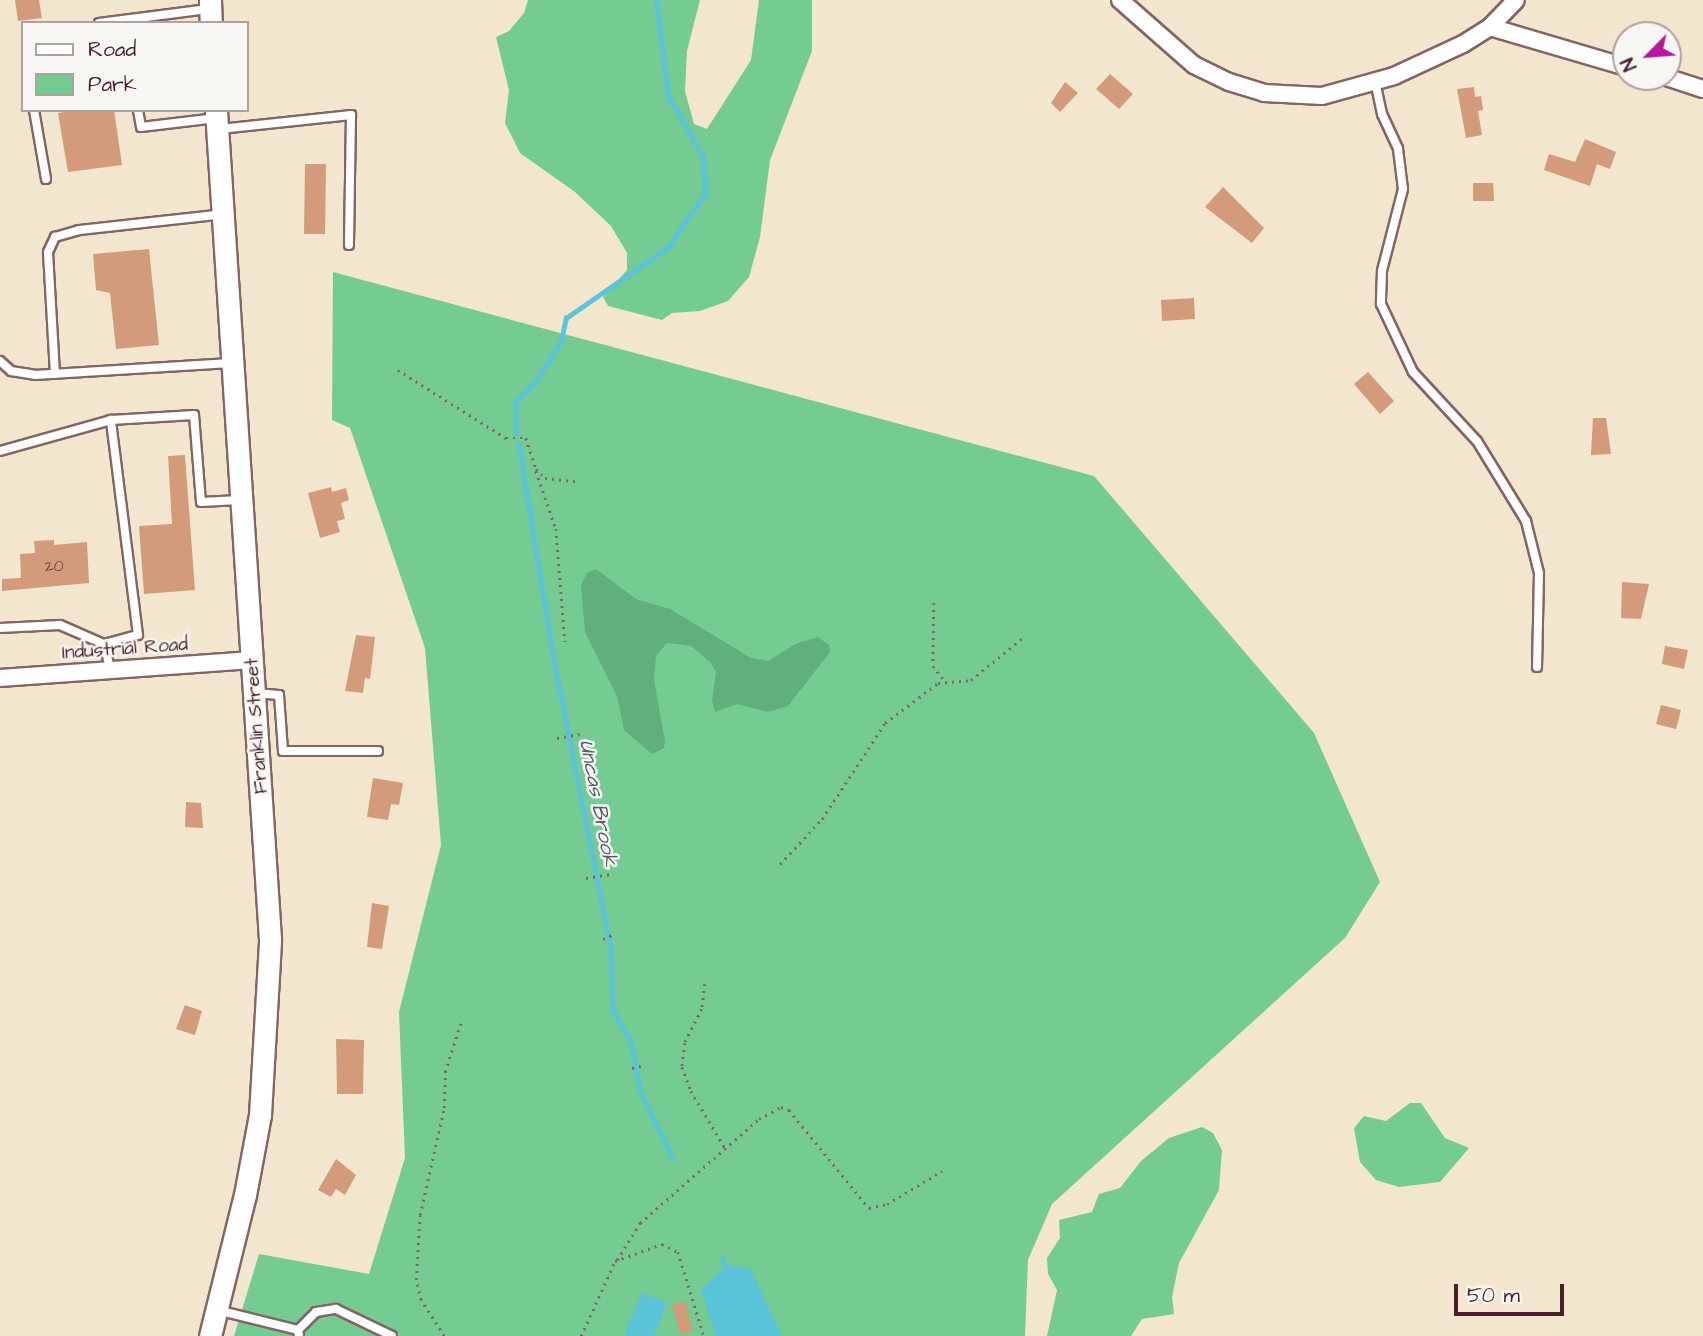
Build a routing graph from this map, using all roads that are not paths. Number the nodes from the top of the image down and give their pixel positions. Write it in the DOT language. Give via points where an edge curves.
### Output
graph roads {
  1 [pos="1121,0"];
  2 [pos="1516,0"];
  3 [pos="211,10"];
  4 [pos="116,21"];
  5 [pos="1490,27"];
  6 [pos="1612,63"];
  7 [pos="1375,81"];
  8 [pos="1682,82"];
  9 [pos="1703,89"];
  10 [pos="34,112"];
  11 [pos="138,112"];
  12 [pos="216,119"];
  13 [pos="46,179"];
  14 [pos="223,214"];
  15 [pos="349,245"];
  16 [pos="0,361"];
  17 [pos="233,363"];
  18 [pos="55,374"];
  19 [pos="111,420"];
  20 [pos="0,451"];
  21 [pos="242,500"];
  22 [pos="0,628"];
  23 [pos="104,643"];
  24 [pos="252,660"];
  25 [pos="1537,667"];
  26 [pos="111,672"];
  27 [pos="0,678"];
  28 [pos="255,693"];
  29 [pos="378,751"];
  30 [pos="217,1310"];
  31 [pos="299,1333"];
  32 [pos="210,1336"];
  33 [pos="392,1336"];
  1 -- 7 [label="street" via="1194,65 1229,82 1264,93 1322,96"];
  2 -- 5 [label="street"];
  3 -- 4 [label="lane"];
  5 -- 6 [label="street"];
  5 -- 7 [label="street"];
  7 -- 25 [label="lane" via="1382,114 1398,149 1403,189 1382,271 1381,304 1413,372 1477,441 1526,521 1539,573"];
  8 -- 9 [label="street"];
  10 -- 13 [label="lane"];
  11 -- 12 [label="lane" via="141,127"];
  12 -- 14 [label="main road, Franklin Street"];
  12 -- 15 [label="lane" via="351,115"];
  14 -- 17 [label="main road, Franklin Street"];
  14 -- 18 [label="lane" via="79,230 55,237 48,252"];
  16 -- 18 [label="lane" via="12,371"];
  17 -- 18 [label="lane"];
  17 -- 21 [label="main road, Franklin Street"];
  19 -- 20 [label="lane"];
  19 -- 21 [label="lane" via="194,415 201,502"];
  19 -- 23 [label="lane" via="138,635"];
  21 -- 24 [label="main road, Franklin Street"];
  22 -- 23 [label="lane" via="60,625"];
  23 -- 26 [label="lane"];
  24 -- 26 [label="street, Industrial Road"];
  24 -- 28 [label="main road, Franklin Street"];
  26 -- 27 [label="street, Industrial Road"];
  28 -- 29 [label="lane" via="278,695 283,751"];
  28 -- 30 [label="main road, Franklin Street" via="270,939 268,1008 254,1150"];
  30 -- 31 [label="lane"];
  30 -- 32 [label="main road, Franklin Street"];
  31 -- 33 [label="lane" via="316,1312 335,1309"];
}
